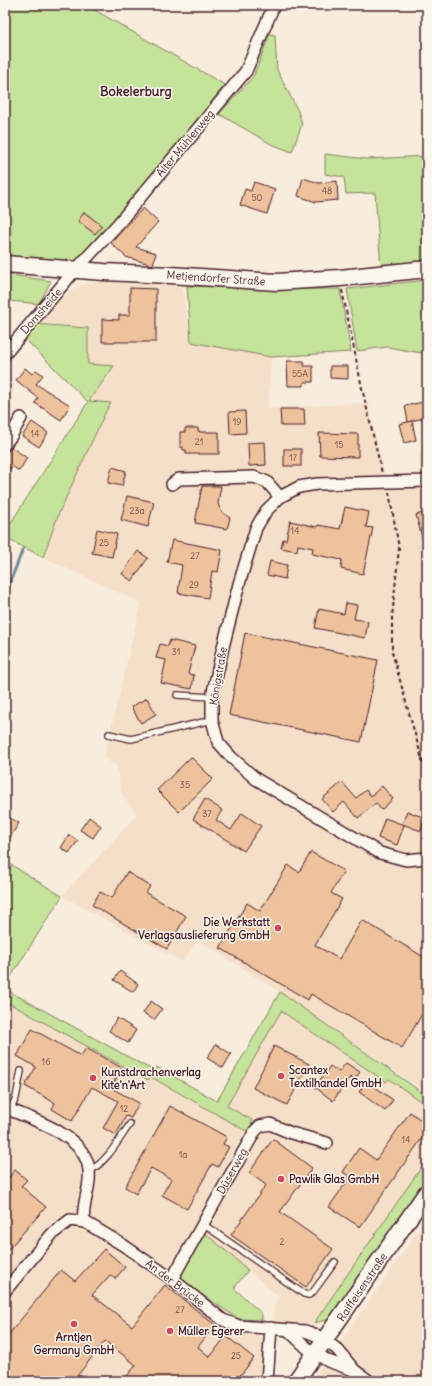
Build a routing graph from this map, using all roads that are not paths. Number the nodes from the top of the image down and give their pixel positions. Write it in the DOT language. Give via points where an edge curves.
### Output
graph roads {
  1 [pos="274,5"];
  2 [pos="5,264"];
  3 [pos="427,269"];
  4 [pos="77,270"];
  5 [pos="5,354"];
  6 [pos="21,418"];
  7 [pos="5,444"];
  8 [pos="427,482"];
  9 [pos="172,484"];
  10 [pos="280,497"];
  11 [pos="177,695"];
  12 [pos="212,697"];
  13 [pos="212,720"];
  14 [pos="109,734"];
  15 [pos="427,858"];
  16 [pos="21,1071"];
  17 [pos="8,1109"];
  18 [pos="130,1124"];
  19 [pos="327,1143"];
  20 [pos="90,1171"];
  21 [pos="427,1192"];
  22 [pos="85,1222"];
  23 [pos="203,1224"];
  24 [pos="335,1262"];
  25 [pos="172,1279"];
  26 [pos="5,1291"];
  27 [pos="271,1328"];
  28 [pos="320,1347"];
  29 [pos="267,1381"];
  30 [pos="296,1381"];
  31 [pos="369,1381"];
  1 -- 4 [label="street, Alter Mühlenweg" via="246,71"];
  2 -- 4 [label="street, Metjendorfer Straße"];
  3 -- 4 [label="street, Metjendorfer Straße" via="277,282"];
  4 -- 5 [label="street, Domsheide"];
  6 -- 7 [label="street"];
  8 -- 10 [label="street, Königstraße" via="387,486 317,484 299,487"];
  9 -- 10 [label="street" via="179,479 254,477 268,482"];
  10 -- 12 [label="street, Königstraße" via="266,511 256,528 239,584"];
  11 -- 12 [label="lane"];
  12 -- 13 [label="street, Königstraße"];
  13 -- 14 [label="lane" via="131,739"];
  13 -- 15 [label="street, Königstraße" via="218,742 256,779 380,853 406,860"];
  16 -- 17 [label="lane" via="16,1098"];
  17 -- 20 [label="street" via="73,1140 87,1160"];
  18 -- 20 [label="lane" via="99,1165"];
  19 -- 23 [label="street, Düserweg" via="270,1124 260,1126 254,1131"];
  20 -- 22 [label="street" via="83,1211"];
  21 -- 28 [label="street, Raiffeisenstraße"];
  22 -- 25 [label="street, An der Brücke"];
  22 -- 26 [label="street" via="70,1220 52,1234"];
  23 -- 24 [label="lane" via="306,1295 313,1292"];
  23 -- 25 [label="street, Düserweg"];
  25 -- 27 [label="street, An der Brücke" via="223,1320 239,1326"];
  27 -- 28 [label="street, An der Brücke" via="288,1330 307,1348"];
  27 -- 29 [label="street"];
  28 -- 30 [label="street, Raiffeisenstraße"];
  28 -- 31 [label="street, An der Brücke" via="328,1361 354,1370"];
}
